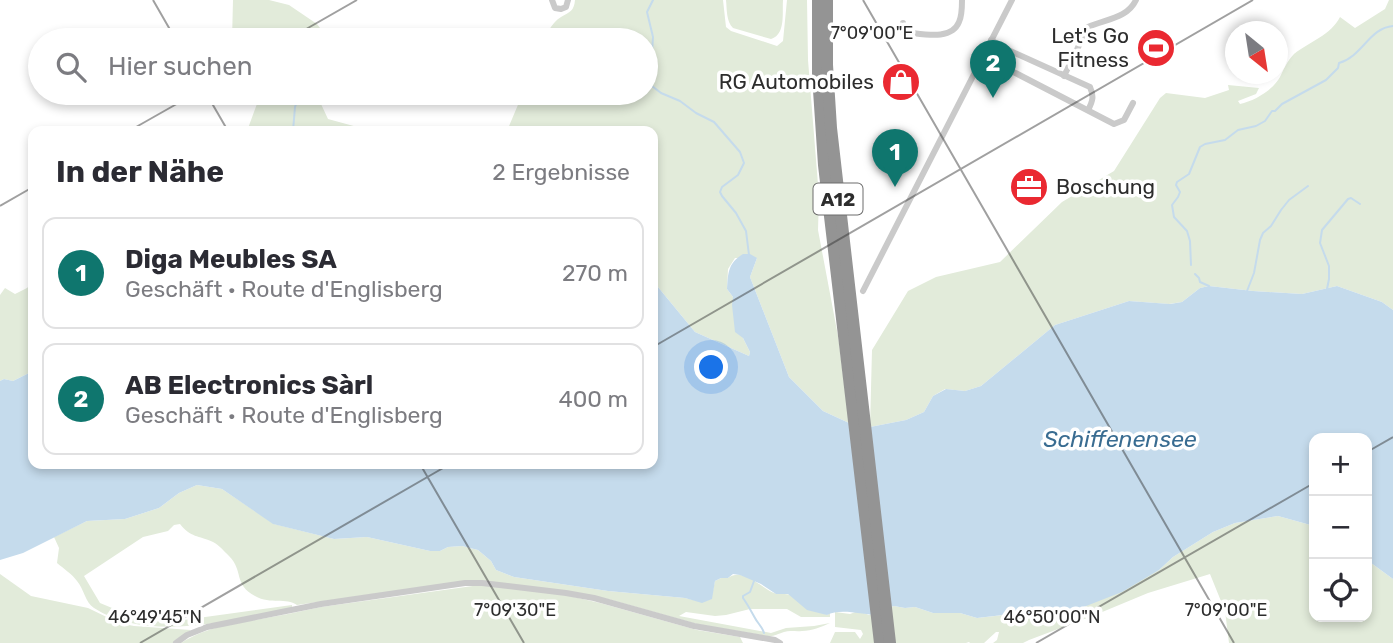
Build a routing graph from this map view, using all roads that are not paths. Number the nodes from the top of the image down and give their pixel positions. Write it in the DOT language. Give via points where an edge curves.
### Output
graph roads {
  1 [pos="552,0"];
  2 [pos="568,0"];
  3 [pos="810,0"];
  4 [pos="818,0"];
  5 [pos="827,0"];
  6 [pos="962,0"];
  7 [pos="1012,0"];
  8 [pos="1136,0"];
  9 [pos="903,23"];
  10 [pos="991,40"];
  11 [pos="1006,49"];
  12 [pos="1064,76"];
  13 [pos="819,99"];
  14 [pos="1133,103"];
  15 [pos="1088,110"];
  16 [pos="863,292"];
  17 [pos="856,397"];
  18 [pos="176,643"];
  19 [pos="779,643"];
  20 [pos="880,643"];
  21 [pos="890,643"];
  1 -- 2 [label="street" via="555,8 561,9"];
  3 -- 13 [label="highway"];
  4 -- 13 [label="highway, A12"];
  5 -- 17 [label="highway, A12" via="831,128"];
  6 -- 9 [label="street" via="960,21 948,34 903,32"];
  7 -- 10 [label="street"];
  8 -- 12 [label="street" via="1126,13 1088,27"];
  10 -- 11 [label="street"];
  10 -- 16 [label="street"];
  11 -- 12 [label="street"];
  11 -- 15 [label="street" via="1002,66"];
  12 -- 15 [label="street" via="1090,87 1093,94"];
  13 -- 17 [label="highway, A12" via="828,200"];
  14 -- 15 [label="street" via="1124,120 1114,124"];
  17 -- 20 [label="highway, A12"];
  17 -- 21 [label="highway, A12"];
  18 -- 19 [label="street" via="208,627 321,604 465,583 594,598 694,626"];
}
